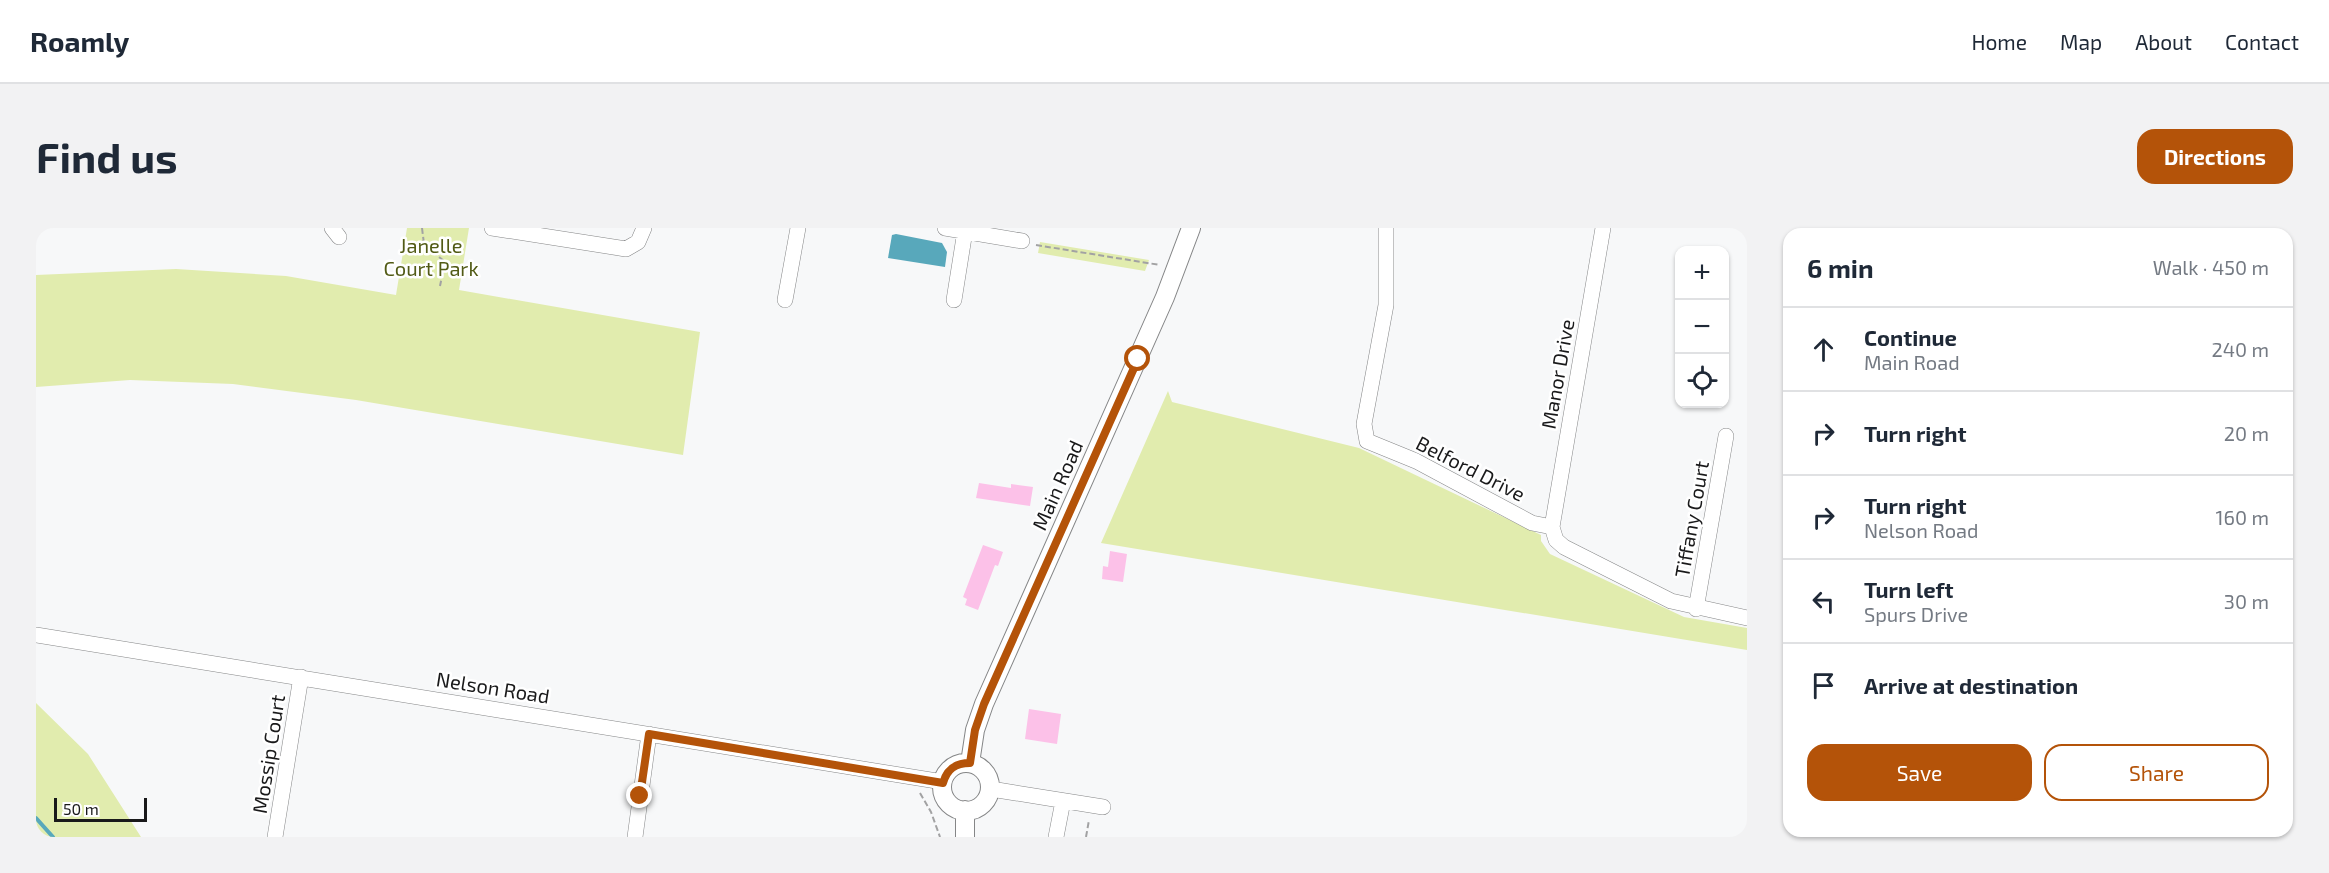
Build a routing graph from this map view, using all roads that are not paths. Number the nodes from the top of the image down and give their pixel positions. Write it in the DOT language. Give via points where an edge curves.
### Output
graph roads {
  1 [pos="492,228"];
  2 [pos="644,228"];
  3 [pos="798,228"];
  4 [pos="945,228"];
  5 [pos="1191,228"];
  6 [pos="1386,228"];
  7 [pos="1603,228"];
  8 [pos="965,231"];
  9 [pos="1022,241"];
  10 [pos="785,300"];
  11 [pos="954,300"];
  12 [pos="1726,436"];
  13 [pos="1552,527"];
  14 [pos="1696,609"];
  15 [pos="1747,618"];
  16 [pos="36,635"];
  17 [pos="301,677"];
  18 [pos="649,734"];
  19 [pos="970,763"];
  20 [pos="943,783"];
  21 [pos="991,789"];
  22 [pos="1063,801"];
  23 [pos="1103,807"];
  24 [pos="965,810"];
  25 [pos="275,837"];
  26 [pos="635,837"];
  27 [pos="964,837"];
  28 [pos="1056,837"];
  1 -- 2 [label="street" via="626,249 638,242"];
  3 -- 10 [label="street"];
  4 -- 8 [label="street"];
  5 -- 19 [label="main road, Main Road" via="1166,297 984,704"];
  6 -- 13 [label="street, Belford Drive" via="1386,305 1364,424 1367,441 1416,461 1532,523"];
  7 -- 13 [label="street, Manor Drive"];
  8 -- 9 [label="street"];
  8 -- 11 [label="street"];
  12 -- 14 [label="street, Tiffany Court"];
  13 -- 14 [label="street" via="1556,540 1564,547 1671,601"];
  14 -- 15 [label="street"];
  16 -- 17 [label="street, Nelson Road"];
  17 -- 18 [label="street, Nelson Road"];
  17 -- 25 [label="street, Mossip Court"];
  18 -- 20 [label="street, Nelson Road"];
  18 -- 26 [label="street"];
  19 -- 20 [label="main road" via="949,770"];
  19 -- 21 [label="main road" via="988,775"];
  20 -- 24 [label="main road" via="945,798 957,809"];
  21 -- 22 [label="street"];
  21 -- 24 [label="main road" via="985,803"];
  22 -- 23 [label="street"];
  22 -- 28 [label="street"];
  24 -- 27 [label="main road"];
}
